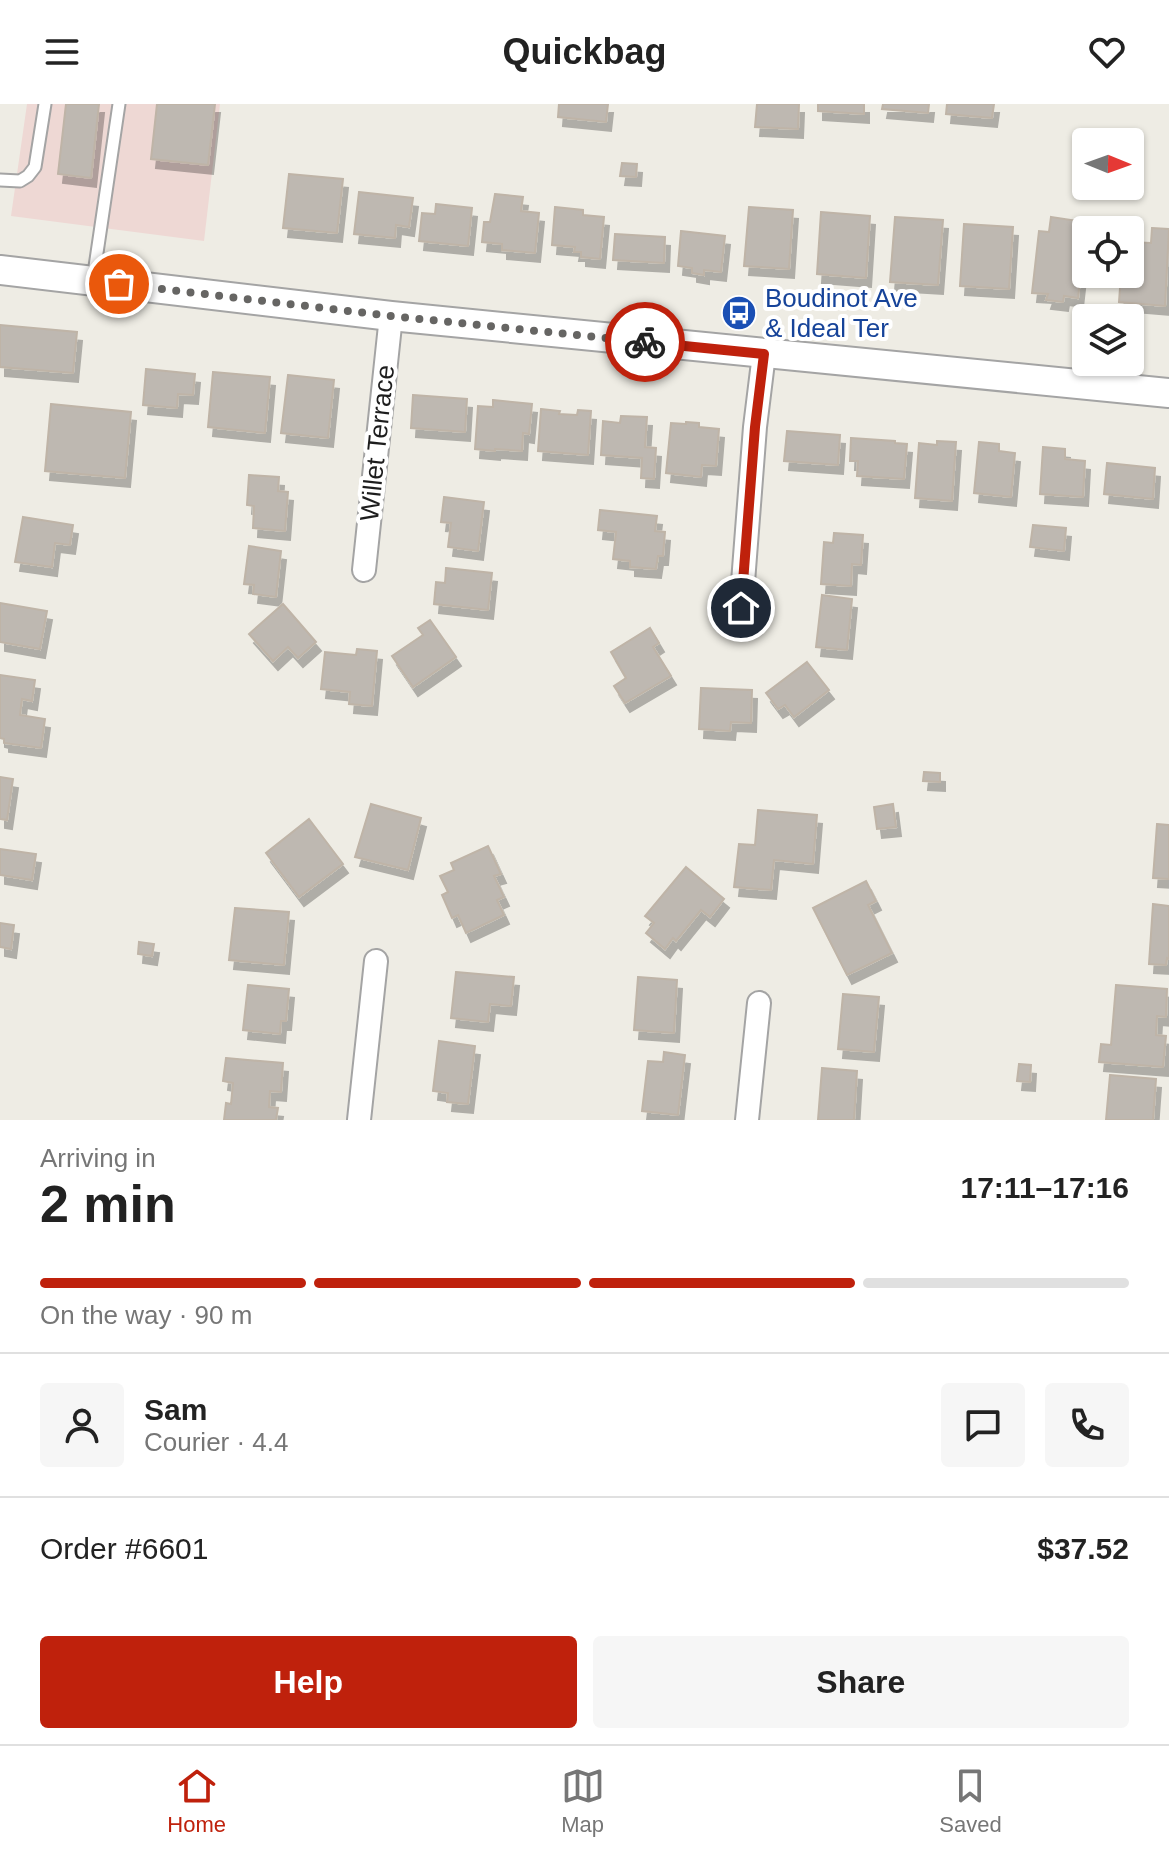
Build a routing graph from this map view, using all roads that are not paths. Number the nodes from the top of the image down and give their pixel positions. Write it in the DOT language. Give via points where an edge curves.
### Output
graph roads {
  1 [pos="45,104"];
  2 [pos="119,104"];
  3 [pos="0,180"];
  4 [pos="0,270"];
  5 [pos="93,280"];
  6 [pos="391,316"];
  7 [pos="764,354"];
  8 [pos="1169,393"];
  9 [pos="364,570"];
  10 [pos="741,608"];
  11 [pos="376,961"];
  12 [pos="759,1003"];
  13 [pos="359,1120"];
  14 [pos="747,1120"];
  1 -- 3 [label="lane" via="35,167 20,181"];
  2 -- 5 [label="lane"];
  4 -- 5 [label="street"];
  5 -- 6 [label="street"];
  6 -- 7 [label="street"];
  6 -- 9 [label="street, Willet Terrace"];
  7 -- 8 [label="street"];
  7 -- 10 [label="street"];
  11 -- 13 [label="street"];
  12 -- 14 [label="street"];
}
